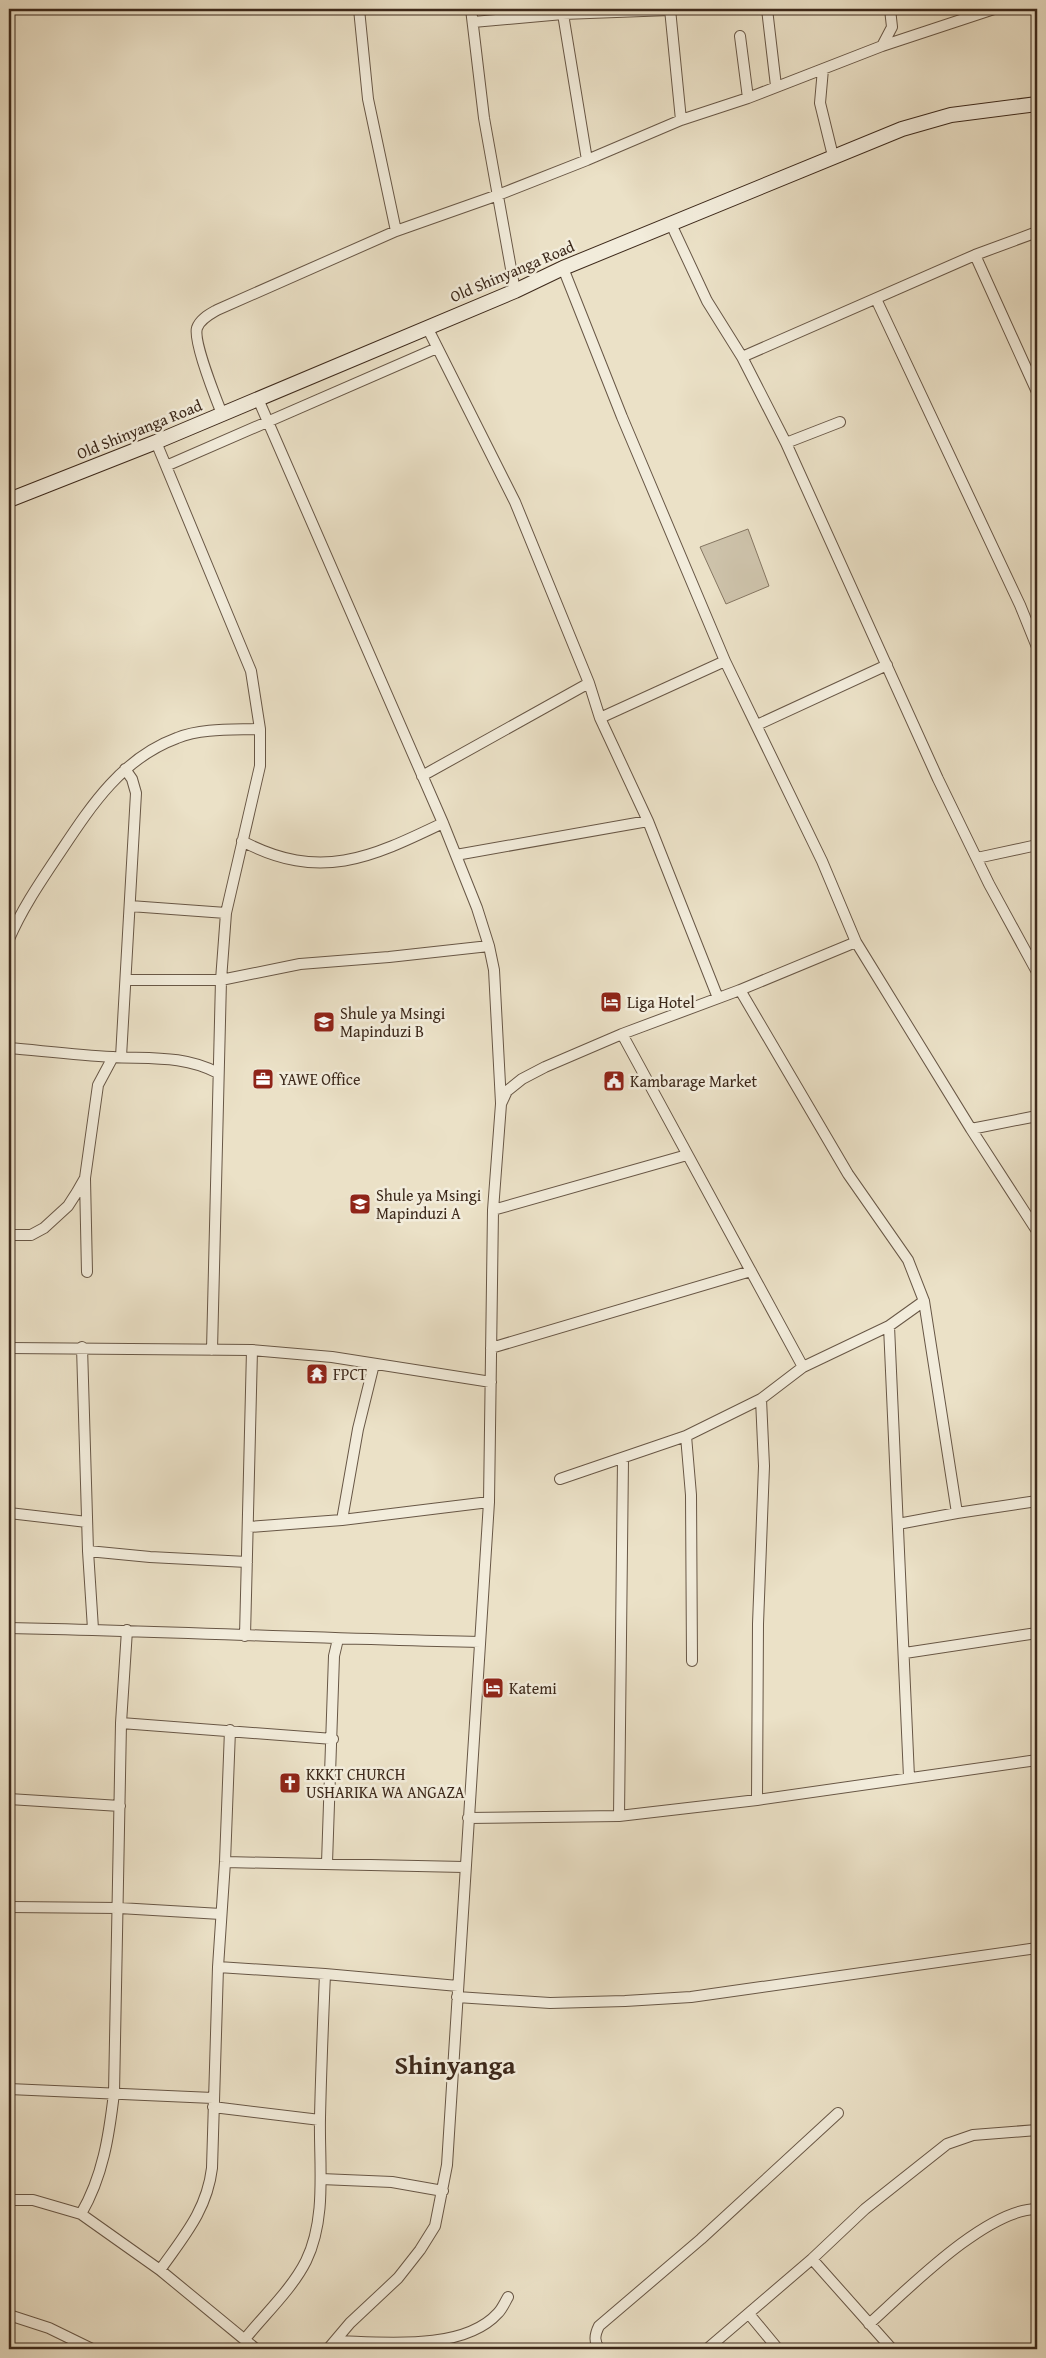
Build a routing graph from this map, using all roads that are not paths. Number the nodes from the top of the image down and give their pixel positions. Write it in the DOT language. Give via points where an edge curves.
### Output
graph roads {
  1 [pos="359,9"];
  2 [pos="472,9"];
  3 [pos="767,9"];
  4 [pos="890,9"];
  5 [pos="994,9"];
  6 [pos="670,10"];
  7 [pos="563,14"];
  8 [pos="473,22"];
  9 [pos="740,36"];
  10 [pos="882,46"];
  11 [pos="823,69"];
  12 [pos="776,86"];
  13 [pos="748,98"];
  14 [pos="1037,104"];
  15 [pos="681,120"];
  16 [pos="833,156"];
  17 [pos="587,160"];
  18 [pos="498,195"];
  19 [pos="671,224"];
  20 [pos="396,230"];
  21 [pos="1037,232"];
  22 [pos="975,255"];
  23 [pos="563,268"];
  24 [pos="515,291"];
  25 [pos="876,299"];
  26 [pos="427,326"];
  27 [pos="437,348"];
  28 [pos="742,357"];
  29 [pos="1037,392"];
  30 [pos="258,399"];
  31 [pos="222,414"];
  32 [pos="269,422"];
  33 [pos="840,422"];
  34 [pos="156,442"];
  35 [pos="786,443"];
  36 [pos="166,466"];
  37 [pos="9,500"];
  38 [pos="1037,647"];
  39 [pos="725,661"];
  40 [pos="887,665"];
  41 [pos="589,682"];
  42 [pos="600,718"];
  43 [pos="757,725"];
  44 [pos="260,728"];
  45 [pos="125,768"];
  46 [pos="422,776"];
  47 [pos="648,821"];
  48 [pos="443,823"];
  49 [pos="242,842"];
  50 [pos="1037,845"];
  51 [pos="456,855"];
  52 [pos="977,858"];
  53 [pos="130,906"];
  54 [pos="226,914"];
  55 [pos="9,939"];
  56 [pos="856,942"];
  57 [pos="489,946"];
  58 [pos="1037,972"];
  59 [pos="126,980"];
  60 [pos="221,980"];
  61 [pos="740,990"];
  62 [pos="718,998"];
  63 [pos="622,1034"];
  64 [pos="9,1048"];
  65 [pos="117,1057"];
  66 [pos="218,1073"];
  67 [pos="501,1104"];
  68 [pos="1037,1116"];
  69 [pos="971,1129"];
  70 [pos="687,1155"];
  71 [pos="85,1178"];
  72 [pos="493,1210"];
  73 [pos="1037,1231"];
  74 [pos="9,1235"];
  75 [pos="751,1271"];
  76 [pos="87,1272"];
  77 [pos="924,1301"];
  78 [pos="889,1326"];
  79 [pos="82,1347"];
  80 [pos="9,1348"];
  81 [pos="491,1348"];
  82 [pos="212,1350"];
  83 [pos="252,1350"];
  84 [pos="374,1364"];
  85 [pos="803,1367"];
  86 [pos="491,1382"];
  87 [pos="761,1399"];
  88 [pos="686,1436"];
  89 [pos="623,1459"];
  90 [pos="560,1479"];
  91 [pos="1037,1501"];
  92 [pos="489,1502"];
  93 [pos="9,1513"];
  94 [pos="957,1513"];
  95 [pos="342,1520"];
  96 [pos="87,1522"];
  97 [pos="898,1524"];
  98 [pos="248,1527"];
  99 [pos="88,1551"];
  100 [pos="248,1562"];
  101 [pos="9,1628"];
  102 [pos="93,1629"];
  103 [pos="127,1630"];
  104 [pos="1037,1633"];
  105 [pos="245,1636"];
  106 [pos="338,1639"];
  107 [pos="480,1642"];
  108 [pos="905,1653"];
  109 [pos="692,1662"];
  110 [pos="121,1723"];
  111 [pos="230,1730"];
  112 [pos="333,1739"];
  113 [pos="1037,1760"];
  114 [pos="910,1777"];
  115 [pos="9,1799"];
  116 [pos="757,1800"];
  117 [pos="120,1806"];
  118 [pos="619,1816"];
  119 [pos="468,1818"];
  120 [pos="226,1862"];
  121 [pos="327,1863"];
  122 [pos="464,1867"];
  123 [pos="9,1908"];
  124 [pos="119,1908"];
  125 [pos="221,1914"];
  126 [pos="1037,1948"];
  127 [pos="218,1967"];
  128 [pos="325,1974"];
  129 [pos="457,1992"];
  130 [pos="9,2089"];
  131 [pos="114,2094"];
  132 [pos="213,2103"];
  133 [pos="838,2113"];
  134 [pos="320,2120"];
  135 [pos="1037,2130"];
  136 [pos="321,2179"];
  137 [pos="443,2192"];
  138 [pos="9,2200"];
  139 [pos="1037,2208"];
  140 [pos="81,2214"];
  141 [pos="812,2259"];
  142 [pos="160,2270"];
  143 [pos="508,2297"];
  144 [pos="749,2314"];
  145 [pos="9,2315"];
  146 [pos="869,2324"];
  147 [pos="245,2339"];
  148 [pos="332,2345"];
  149 [pos="92,2349"];
  150 [pos="256,2349"];
  151 [pos="600,2349"];
  152 [pos="707,2349"];
  153 [pos="778,2349"];
  154 [pos="892,2349"];
  1 -- 20 [label="street" via="368,99"];
  2 -- 8 [label="street"];
  3 -- 12 [label="street"];
  4 -- 10 [label="street" via="892,27"];
  5 -- 10 [label="street"];
  6 -- 7 [label="street"];
  6 -- 15 [label="street"];
  7 -- 8 [label="street"];
  7 -- 17 [label="street"];
  8 -- 18 [label="street" via="484,118"];
  9 -- 13 [label="street"];
  10 -- 11 [label="street"];
  11 -- 12 [label="street"];
  11 -- 16 [label="street" via="820,103"];
  12 -- 13 [label="street"];
  13 -- 15 [label="street"];
  14 -- 16 [label="main road, Old Shinyanga Road" via="933,119"];
  15 -- 17 [label="street"];
  16 -- 19 [label="main road, Old Shinyanga Road"];
  17 -- 18 [label="street"];
  18 -- 20 [label="street"];
  18 -- 24 [label="street"];
  19 -- 23 [label="main road, Old Shinyanga Road"];
  19 -- 28 [label="street" via="707,301"];
  20 -- 31 [label="street" via="272,284 203,319 198,326 197,338"];
  21 -- 22 [label="street"];
  22 -- 25 [label="street"];
  22 -- 29 [label="street"];
  23 -- 24 [label="main road, Old Shinyanga Road"];
  23 -- 39 [label="street"];
  24 -- 26 [label="main road, Old Shinyanga Road"];
  25 -- 28 [label="street"];
  25 -- 38 [label="street"];
  26 -- 27 [label="street"];
  26 -- 30 [label="main road, Old Shinyanga Road"];
  27 -- 32 [label="street"];
  27 -- 41 [label="street" via="514,502"];
  28 -- 35 [label="street"];
  30 -- 31 [label="main road, Old Shinyanga Road"];
  30 -- 32 [label="street"];
  31 -- 34 [label="main road, Old Shinyanga Road"];
  32 -- 36 [label="street"];
  32 -- 46 [label="street"];
  33 -- 35 [label="street"];
  34 -- 36 [label="street"];
  34 -- 37 [label="main road, Old Shinyanga Road"];
  35 -- 40 [label="street"];
  36 -- 44 [label="street" via="251,672"];
  39 -- 42 [label="street"];
  39 -- 43 [label="street"];
  40 -- 43 [label="street"];
  40 -- 52 [label="street"];
  41 -- 42 [label="street"];
  41 -- 46 [label="street"];
  42 -- 47 [label="street"];
  43 -- 56 [label="street" via="822,861"];
  44 -- 45 [label="street" via="177,738"];
  44 -- 49 [label="street" via="260,766"];
  45 -- 53 [label="street" via="136,794"];
  45 -- 55 [label="street" via="79,824 21,911"];
  46 -- 48 [label="street"];
  47 -- 51 [label="street"];
  47 -- 62 [label="street"];
  48 -- 49 [label="street" via="398,844 333,863 288,860"];
  48 -- 51 [label="street"];
  49 -- 54 [label="street"];
  50 -- 52 [label="street"];
  51 -- 57 [label="street"];
  52 -- 58 [label="street"];
  53 -- 54 [label="street"];
  53 -- 59 [label="street"];
  54 -- 60 [label="street"];
  56 -- 61 [label="street"];
  56 -- 69 [label="street"];
  57 -- 60 [label="street" via="300,964"];
  57 -- 67 [label="street" via="494,970"];
  59 -- 60 [label="street"];
  59 -- 65 [label="street"];
  60 -- 66 [label="street"];
  61 -- 62 [label="street"];
  61 -- 77 [label="street" via="848,1174 908,1260"];
  62 -- 63 [label="street"];
  63 -- 67 [label="street" via="522,1079 507,1091"];
  63 -- 70 [label="street"];
  64 -- 65 [label="street"];
  65 -- 66 [label="street" via="187,1060"];
  65 -- 71 [label="street" via="98,1085"];
  66 -- 82 [label="street"];
  67 -- 72 [label="street"];
  68 -- 69 [label="street"];
  69 -- 73 [label="street"];
  70 -- 72 [label="street"];
  70 -- 75 [label="street"];
  71 -- 74 [label="street" via="68,1206 44,1228 30,1234"];
  71 -- 76 [label="street"];
  72 -- 81 [label="street"];
  75 -- 81 [label="street"];
  75 -- 85 [label="street"];
  77 -- 78 [label="street"];
  77 -- 94 [label="street"];
  78 -- 85 [label="street"];
  78 -- 97 [label="street"];
  79 -- 80 [label="street"];
  79 -- 82 [label="street"];
  79 -- 96 [label="street"];
  81 -- 86 [label="street"];
  82 -- 83 [label="street"];
  83 -- 84 [label="street"];
  83 -- 98 [label="street"];
  84 -- 86 [label="street"];
  84 -- 95 [label="street" via="358,1429"];
  85 -- 87 [label="street"];
  86 -- 92 [label="street"];
  87 -- 88 [label="street"];
  87 -- 116 [label="street" via="764,1466 758,1624"];
  88 -- 89 [label="street"];
  88 -- 109 [label="street" via="691,1495"];
  89 -- 90 [label="street"];
  89 -- 118 [label="street"];
  91 -- 94 [label="street"];
  92 -- 95 [label="street"];
  92 -- 107 [label="street"];
  93 -- 96 [label="street"];
  94 -- 97 [label="street"];
  95 -- 98 [label="street"];
  96 -- 99 [label="street"];
  97 -- 108 [label="street"];
  98 -- 100 [label="street"];
  99 -- 100 [label="street"];
  99 -- 102 [label="street"];
  100 -- 105 [label="street"];
  101 -- 102 [label="street"];
  102 -- 103 [label="street"];
  103 -- 105 [label="street"];
  103 -- 110 [label="street"];
  104 -- 108 [label="street"];
  105 -- 106 [label="street"];
  106 -- 107 [label="street"];
  106 -- 112 [label="street" via="334,1656"];
  107 -- 119 [label="street"];
  108 -- 114 [label="street"];
  110 -- 111 [label="street"];
  110 -- 117 [label="street"];
  111 -- 112 [label="street"];
  111 -- 120 [label="street"];
  112 -- 121 [label="street"];
  113 -- 114 [label="street"];
  114 -- 116 [label="street"];
  115 -- 117 [label="street"];
  116 -- 118 [label="street"];
  117 -- 124 [label="street"];
  118 -- 119 [label="street"];
  119 -- 122 [label="street"];
  120 -- 121 [label="street"];
  120 -- 125 [label="street"];
  121 -- 122 [label="street"];
  122 -- 129 [label="street"];
  123 -- 124 [label="street"];
  124 -- 125 [label="street"];
  124 -- 131 [label="street"];
  125 -- 127 [label="street"];
  126 -- 129 [label="street" via="691,1997 550,2003"];
  127 -- 128 [label="street"];
  127 -- 132 [label="street"];
  128 -- 129 [label="street"];
  128 -- 134 [label="street"];
  129 -- 137 [label="street"];
  130 -- 131 [label="street"];
  131 -- 132 [label="street"];
  131 -- 140 [label="street" via="108,2141 99,2173"];
  132 -- 134 [label="street"];
  132 -- 142 [label="street" via="210,2190 201,2211"];
  133 -- 151 [label="street" via="701,2239 599,2326 595,2338"];
  134 -- 136 [label="street"];
  135 -- 141 [label="street" via="973,2135 947,2144 865,2209"];
  136 -- 137 [label="street" via="392,2182"];
  136 -- 147 [label="street" via="316,2237 306,2262"];
  137 -- 148 [label="street" via="435,2226 420,2250 398,2278 350,2323"];
  138 -- 140 [label="street" via="33,2200"];
  139 -- 146 [label="street" via="1008,2215 978,2234 927,2271"];
  140 -- 142 [label="street"];
  141 -- 144 [label="street"];
  141 -- 146 [label="street"];
  142 -- 147 [label="street"];
  143 -- 148 [label="street" via="498,2314 479,2327 456,2336 427,2342"];
  144 -- 152 [label="street"];
  144 -- 153 [label="street"];
  145 -- 149 [label="street" via="49,2328"];
  146 -- 154 [label="street"];
  147 -- 150 [label="street"];
}
